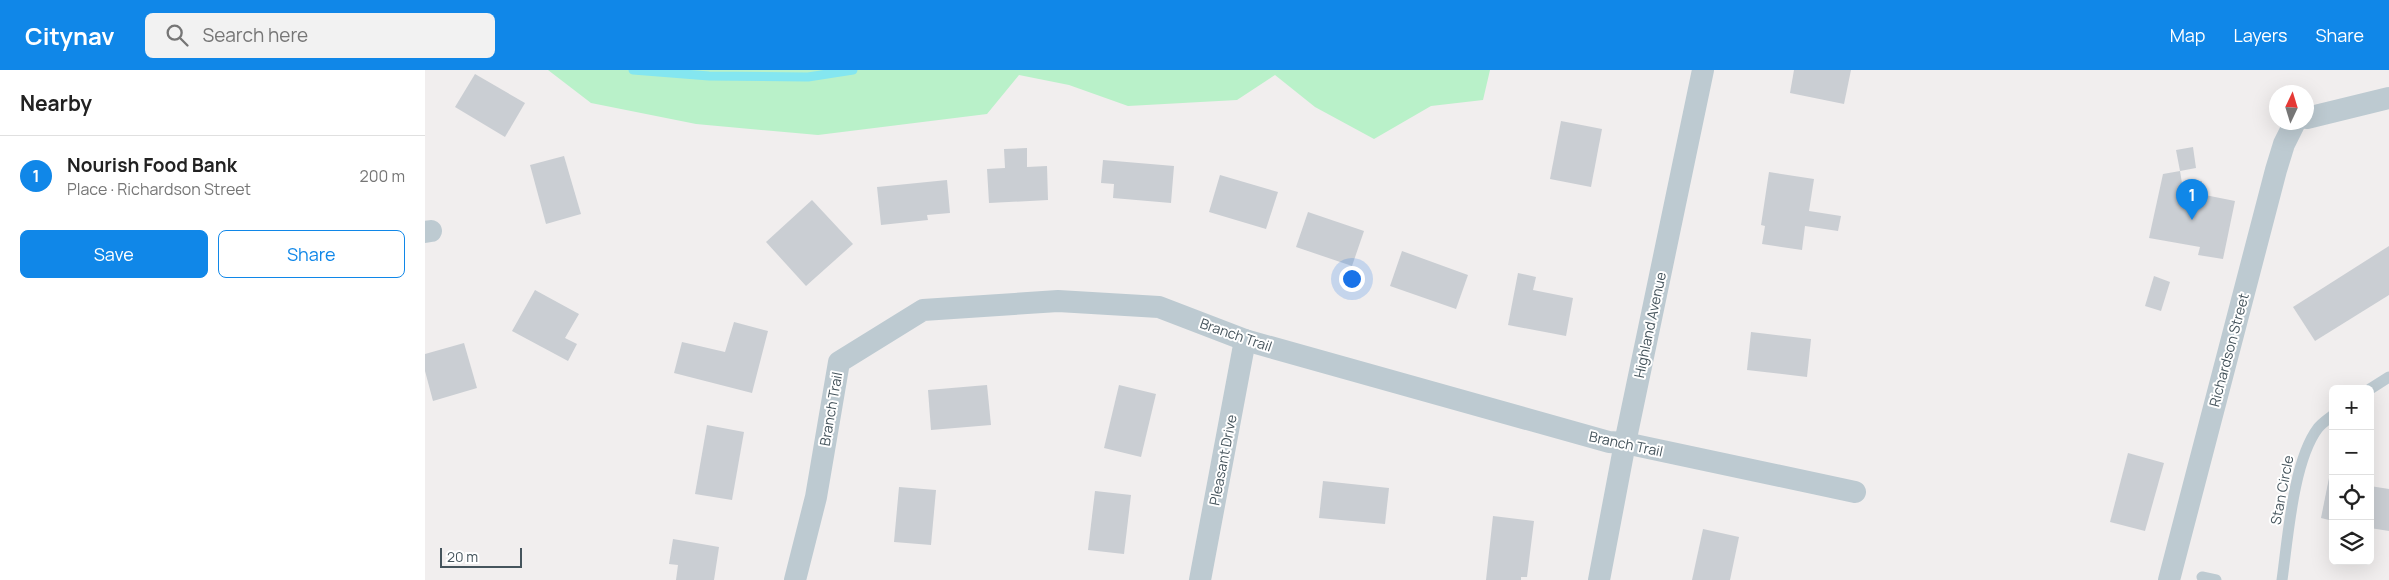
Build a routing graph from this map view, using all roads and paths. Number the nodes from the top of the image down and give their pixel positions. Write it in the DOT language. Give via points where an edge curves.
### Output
graph roads {
  1 [pos="1703,70"];
  2 [pos="2389,98"];
  3 [pos="2314,116"];
  4 [pos="2291,130"];
  5 [pos="1245,340"];
  6 [pos="2389,377"];
  7 [pos="2374,386"];
  8 [pos="2329,418"];
  9 [pos="1625,443"];
  10 [pos="1855,492"];
  11 [pos="2202,577"];
  12 [pos="795,580"];
  13 [pos="1201,580"];
  14 [pos="1599,580"];
  15 [pos="2169,580"];
  16 [pos="2217,580"];
  17 [pos="2282,580"];
  1 -- 9 [label="street, Highland Avenue"];
  2 -- 3 [label="street"];
  4 -- 15 [label="street, Richardson Street" via="2276,170"];
  5 -- 9 [label="street, Branch Trail" via="1609,442"];
  5 -- 12 [label="street, Branch Trail" via="1159,307 1058,300 923,310 839,362 816,497"];
  5 -- 13 [label="street, Pleasant Drive"];
  6 -- 7 [label="lane"];
  8 -- 17 [label="lane, Stan Circle" via="2318,427 2305,451"];
  9 -- 10 [label="street, Branch Trail"];
  9 -- 14 [label="street, Highland Avenue"];
  11 -- 16 [label="lane"];
}
